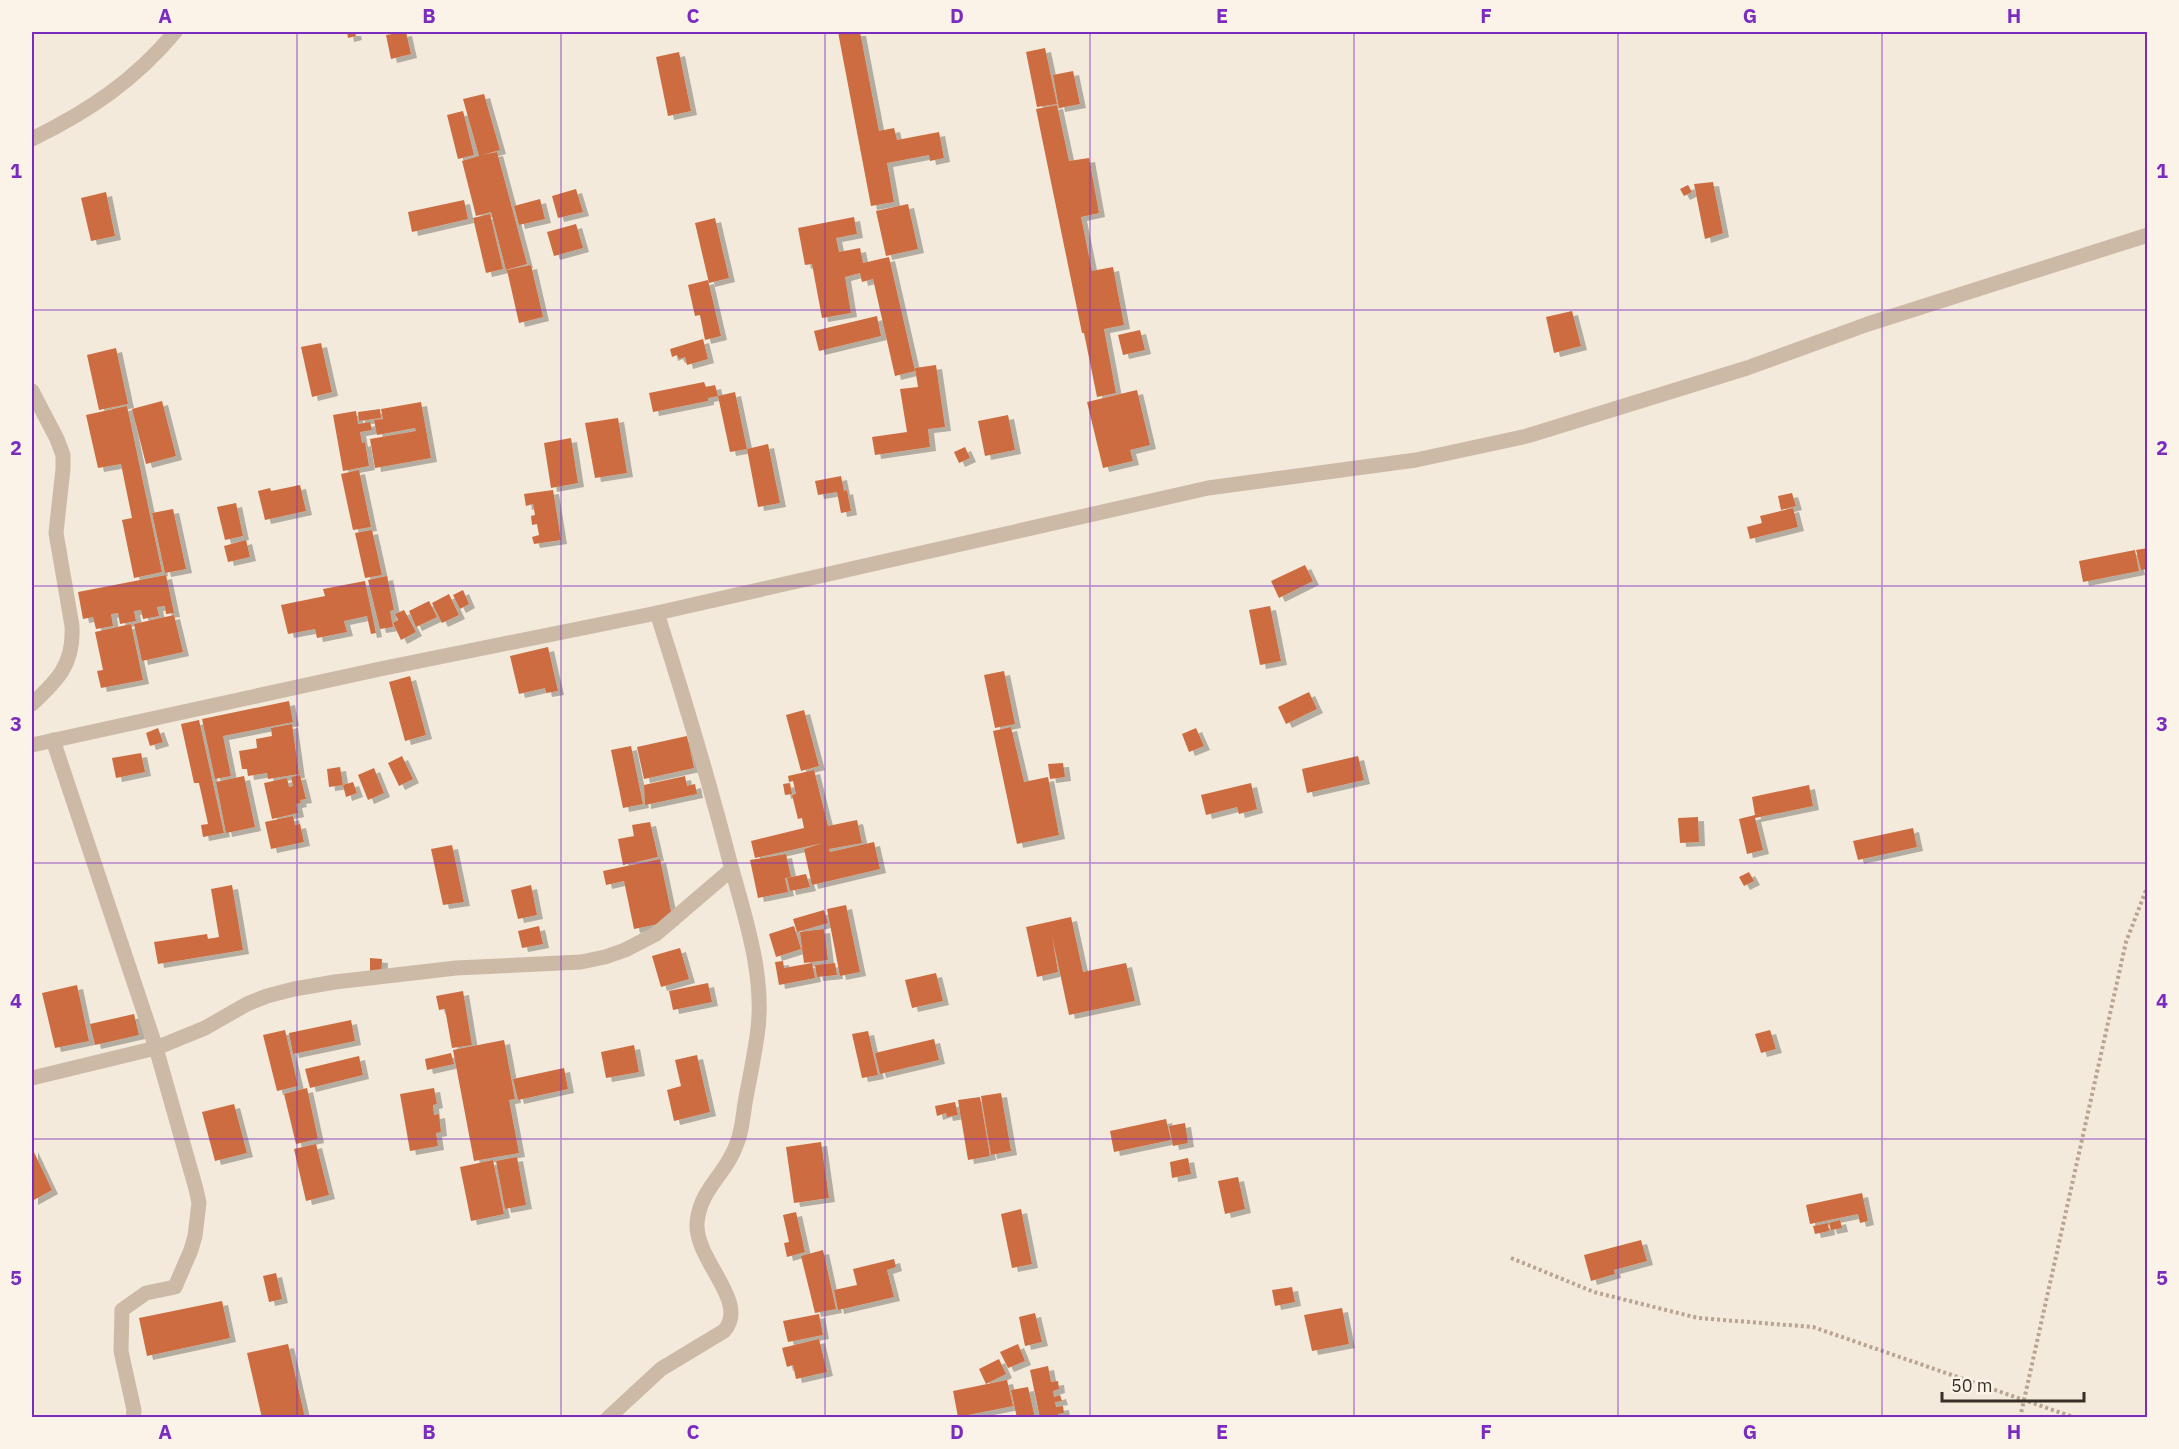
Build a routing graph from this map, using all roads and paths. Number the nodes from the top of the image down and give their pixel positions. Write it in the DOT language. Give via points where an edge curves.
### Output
graph roads {
  1 [pos="175,32"];
  2 [pos="32,139"];
  3 [pos="2148,235"];
  4 [pos="32,391"];
  5 [pos="657,614"];
  6 [pos="32,704"];
  7 [pos="53,740"];
  8 [pos="32,745"];
  9 [pos="732,869"];
  10 [pos="2148,885"];
  11 [pos="156,1048"];
  12 [pos="32,1078"];
  13 [pos="1511,1258"];
  14 [pos="133,1418"];
  15 [pos="608,1418"];
  16 [pos="2020,1418"];
  17 [pos="2076,1418"];
  1 -- 2 [label="street" via="128,81"];
  3 -- 5 [label="street" via="1868,324 1747,368 1527,436 1416,460 1208,488"];
  4 -- 6 [label="street" via="63,455 57,533 73,639 59,677"];
  5 -- 7 [label="street"];
  5 -- 9 [label="street"];
  7 -- 8 [label="street"];
  7 -- 11 [label="street"];
  9 -- 11 [label="street" via="656,934 605,957 581,962 456,968 294,989 247,1004 205,1028"];
  9 -- 15 [label="street" via="745,915 760,1011 738,1142 700,1204 697,1226 706,1258 729,1299 732,1316 724,1331 661,1369"];
  10 -- 16 [label="path" via="2126,942"];
  11 -- 12 [label="street"];
  11 -- 14 [label="street" via="199,1203 191,1250 175,1287 146,1293 122,1310 121,1351"];
  13 -- 17 [label="path" via="1594,1292 1698,1318 1813,1327"];
}
